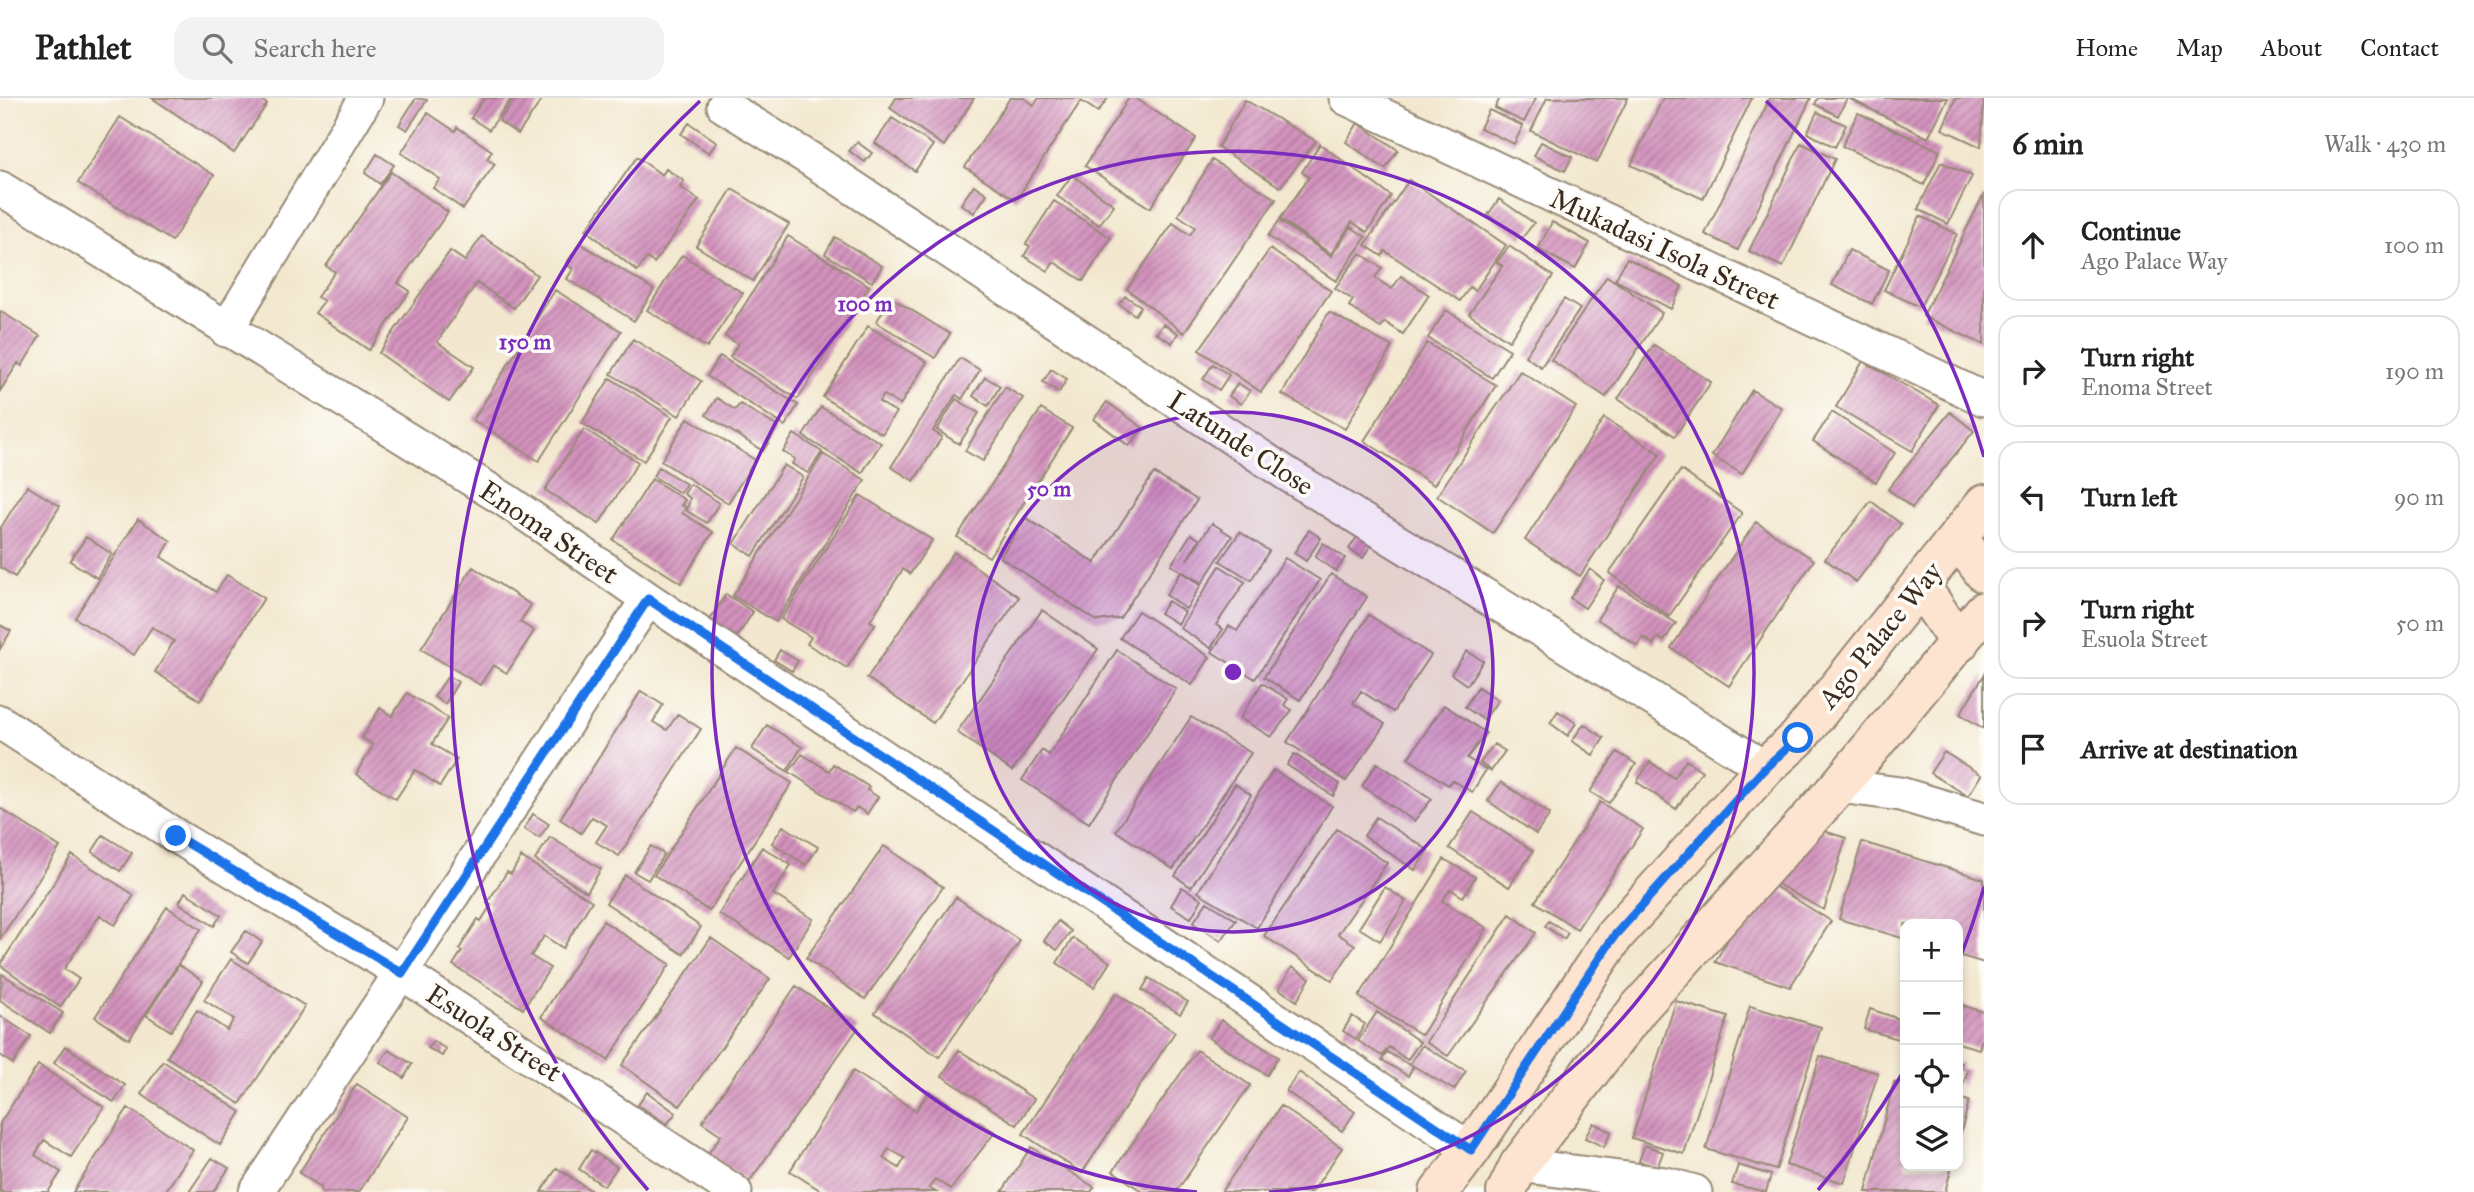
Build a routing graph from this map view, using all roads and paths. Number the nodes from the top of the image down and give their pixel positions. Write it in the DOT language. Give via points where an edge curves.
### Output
graph roads {
  1 [pos="366,98"];
  2 [pos="1346,98"];
  3 [pos="724,106"];
  4 [pos="0,188"];
  5 [pos="226,330"];
  6 [pos="1984,399"];
  7 [pos="1984,504"];
  8 [pos="1958,538"];
  9 [pos="1984,573"];
  10 [pos="1920,585"];
  11 [pos="648,599"];
  12 [pos="1984,611"];
  13 [pos="1959,643"];
  14 [pos="0,722"];
  15 [pos="1765,768"];
  16 [pos="1839,786"];
  17 [pos="1984,819"];
  18 [pos="402,973"];
  19 [pos="1471,1150"];
  20 [pos="1513,1179"];
  21 [pos="256,1192"];
  22 [pos="735,1192"];
  23 [pos="1439,1192"];
  24 [pos="1695,1192"];
  1 -- 5 [label="street"];
  2 -- 6 [label="street, Mukadasi Isola Street"];
  3 -- 15 [label="street, Latunde Close" via="1287,474"];
  4 -- 5 [label="street, Enoma Street"];
  5 -- 11 [label="street, Enoma Street" via="507,501"];
  7 -- 8 [label="main road, Ago Palace Way"];
  8 -- 9 [label="main road"];
  8 -- 10 [label="main road, Ago Palace Way"];
  10 -- 13 [label="main road"];
  10 -- 15 [label="main road, Ago Palace Way" via="1798,738"];
  11 -- 18 [label="street"];
  11 -- 19 [label="street, Enoma Street"];
  12 -- 13 [label="main road"];
  13 -- 16 [label="main road"];
  14 -- 18 [label="street, Esuola Street"];
  15 -- 19 [label="main road, Ago Palace Way" via="1615,935"];
  16 -- 17 [label="street" via="1900,794"];
  16 -- 20 [label="main road" via="1638,1010"];
  18 -- 21 [label="street"];
  18 -- 22 [label="street, Esuola Street"];
  19 -- 23 [label="main road, Ago Palace Way"];
  20 -- 24 [label="street" via="1666,1184"];
}
